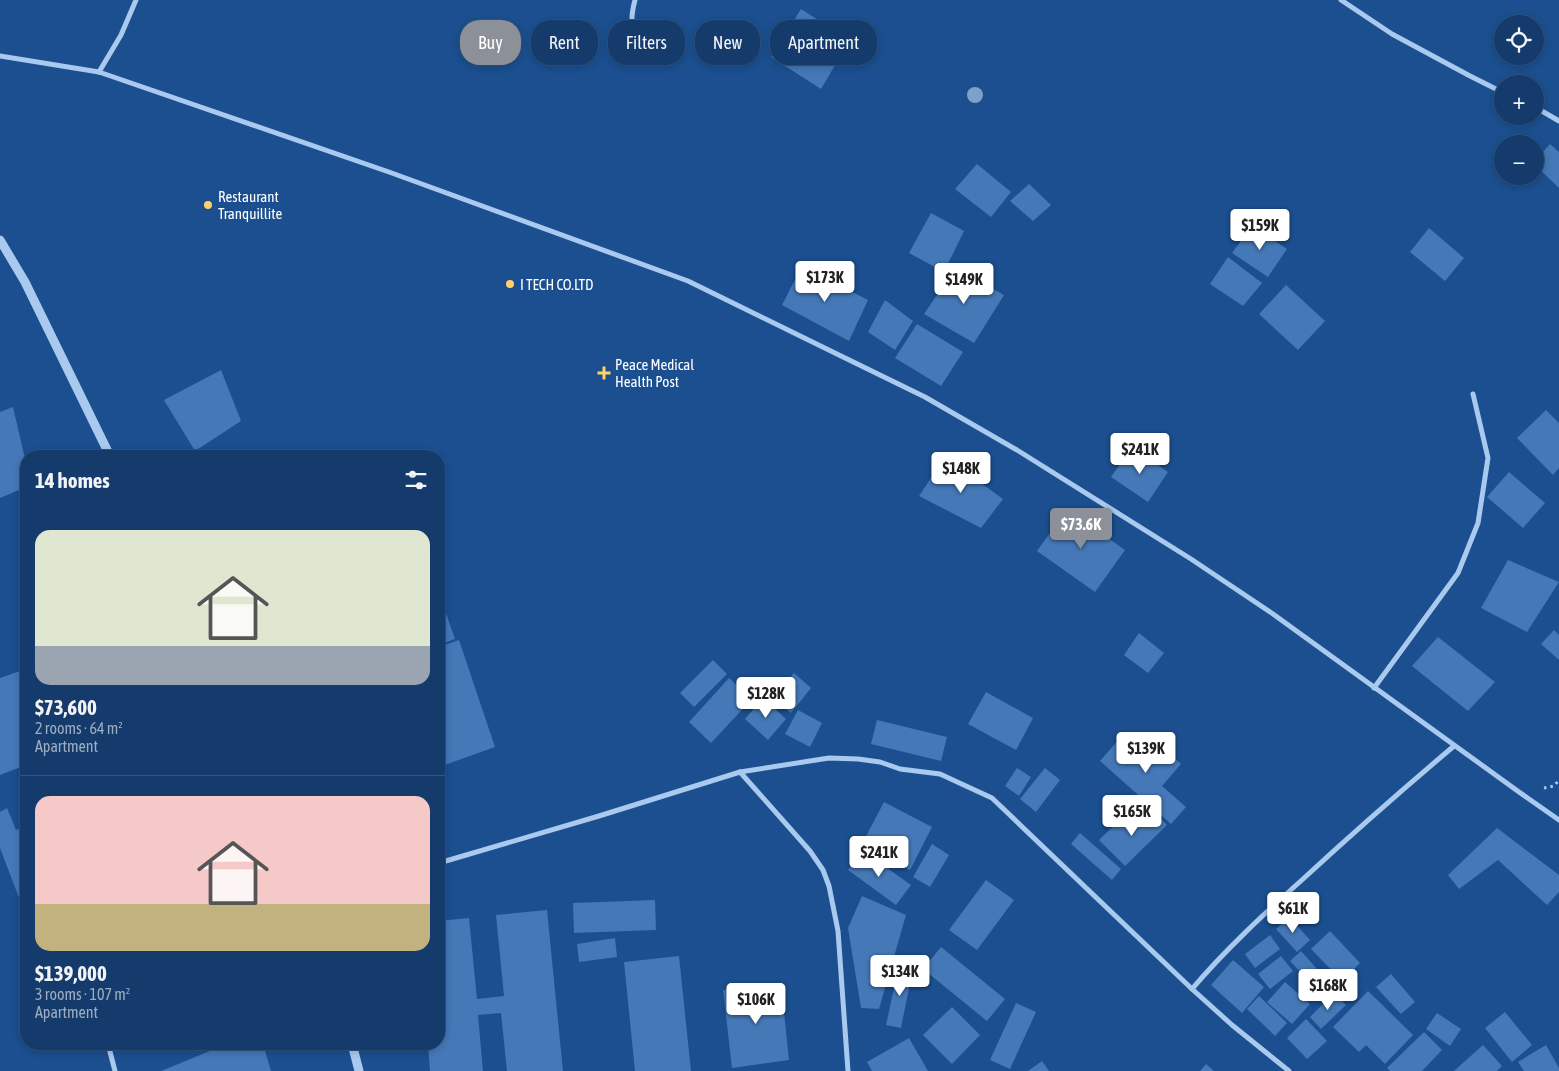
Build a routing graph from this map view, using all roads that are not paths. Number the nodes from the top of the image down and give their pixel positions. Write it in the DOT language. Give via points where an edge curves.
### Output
graph roads {
  1 [pos="136,0"];
  2 [pos="635,0"];
  3 [pos="1341,0"];
  4 [pos="632,20"];
  5 [pos="0,56"];
  6 [pos="99,72"];
  7 [pos="1494,88"];
  8 [pos="1544,112"];
  9 [pos="1559,121"];
  10 [pos="0,240"];
  11 [pos="1473,394"];
  12 [pos="107,450"];
  13 [pos="1374,688"];
  14 [pos="1454,746"];
  15 [pos="740,772"];
  16 [pos="1559,820"];
  17 [pos="445,861"];
  18 [pos="1192,989"];
  19 [pos="110,1050"];
  20 [pos="354,1050"];
  21 [pos="115,1071"];
  22 [pos="360,1071"];
  23 [pos="848,1071"];
  24 [pos="1289,1071"];
  1 -- 6 [label="street" via="121,35"];
  2 -- 4 [label="street"];
  3 -- 7 [label="street" via="1392,34"];
  5 -- 6 [label="street"];
  6 -- 13 [label="street" via="389,172 697,286 925,397 1017,450 1249,597"];
  8 -- 9 [label="street"];
  10 -- 12 [label="street" via="25,282"];
  11 -- 13 [label="street" via="1488,458 1478,523 1458,573"];
  13 -- 14 [label="street"];
  14 -- 16 [label="street"];
  14 -- 18 [label="street" via="1250,926"];
  15 -- 17 [label="street"];
  15 -- 18 [label="street" via="829,758 880,762 900,769 940,774 992,798"];
  15 -- 23 [label="street" via="810,851 829,886 838,931"];
  18 -- 24 [label="street"];
  19 -- 21 [label="street"];
  20 -- 22 [label="street"];
}
